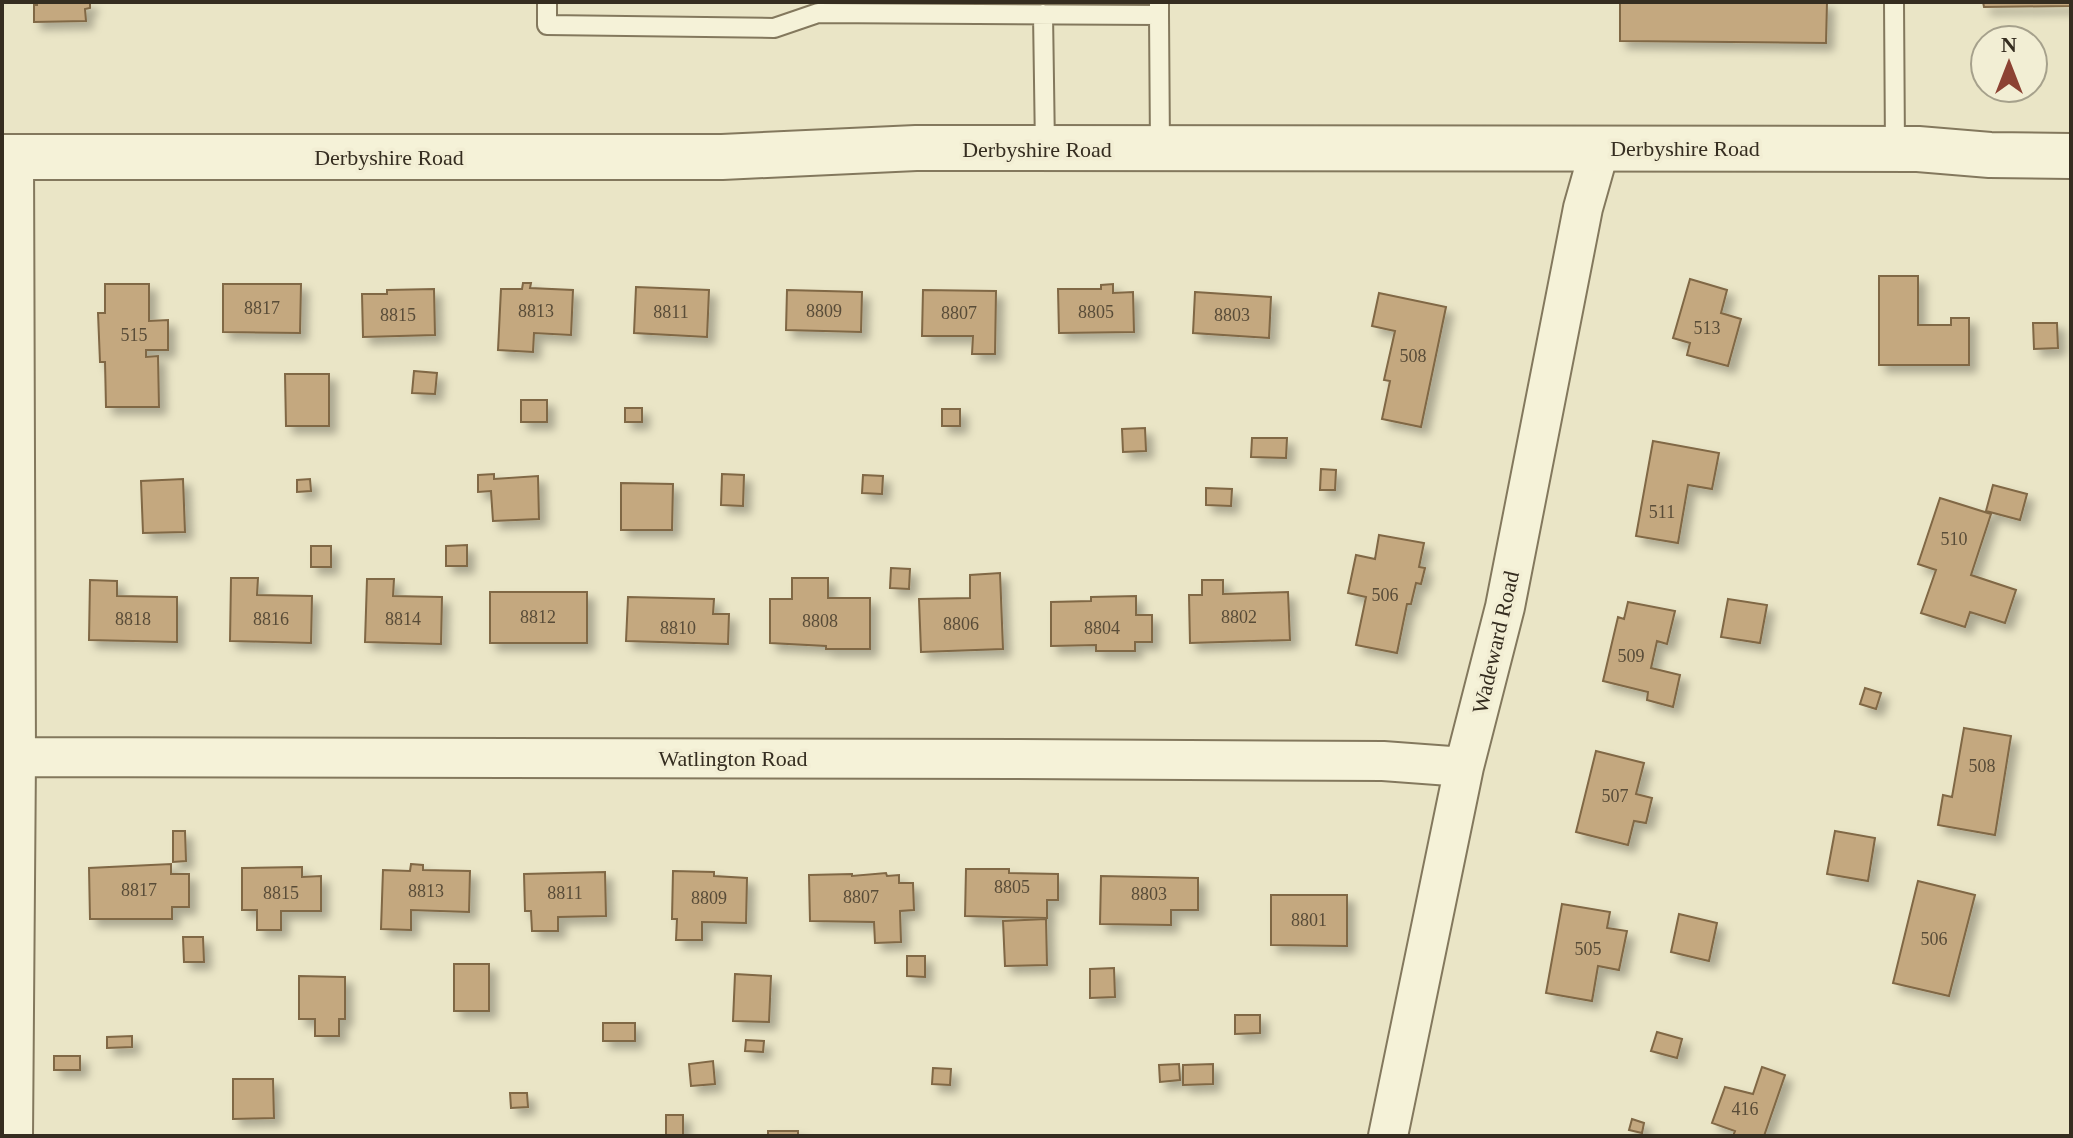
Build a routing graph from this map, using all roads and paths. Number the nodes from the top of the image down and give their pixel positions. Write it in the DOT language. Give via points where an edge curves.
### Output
graph roads {
  1 [pos="547,2"];
  2 [pos="1894,2"];
  3 [pos="1159,8"];
  4 [pos="1043,14"];
  5 [pos="1600,148"];
  6 [pos="1045,149"];
  7 [pos="1160,149"];
  8 [pos="1895,149"];
  9 [pos="2071,156"];
  10 [pos="8,157"];
  11 [pos="9,757"];
  12 [pos="1464,767"];
  13 [pos="13,1136"];
  14 [pos="1388,1136"];
  1 -- 4 [label="lane" via="547,25 774,28 818,13"];
  2 -- 8 [label="lane"];
  3 -- 4 [label="lane"];
  3 -- 7 [label="lane"];
  4 -- 6 [label="lane"];
  5 -- 7 [label="street, Derbyshire Road"];
  5 -- 8 [label="street, Derbyshire Road"];
  5 -- 12 [label="street, Wadeward Road" via="1583,208 1505,607"];
  6 -- 7 [label="street, Derbyshire Road"];
  6 -- 10 [label="street, Derbyshire Road" via="916,148 722,157"];
  8 -- 9 [label="street, Derbyshire Road"];
  10 -- 11 [label="street"];
  11 -- 12 [label="street, Watlington Road" via="1383,761"];
  11 -- 13 [label="street"];
  12 -- 14 [label="street, Wadeward Road"];
}
